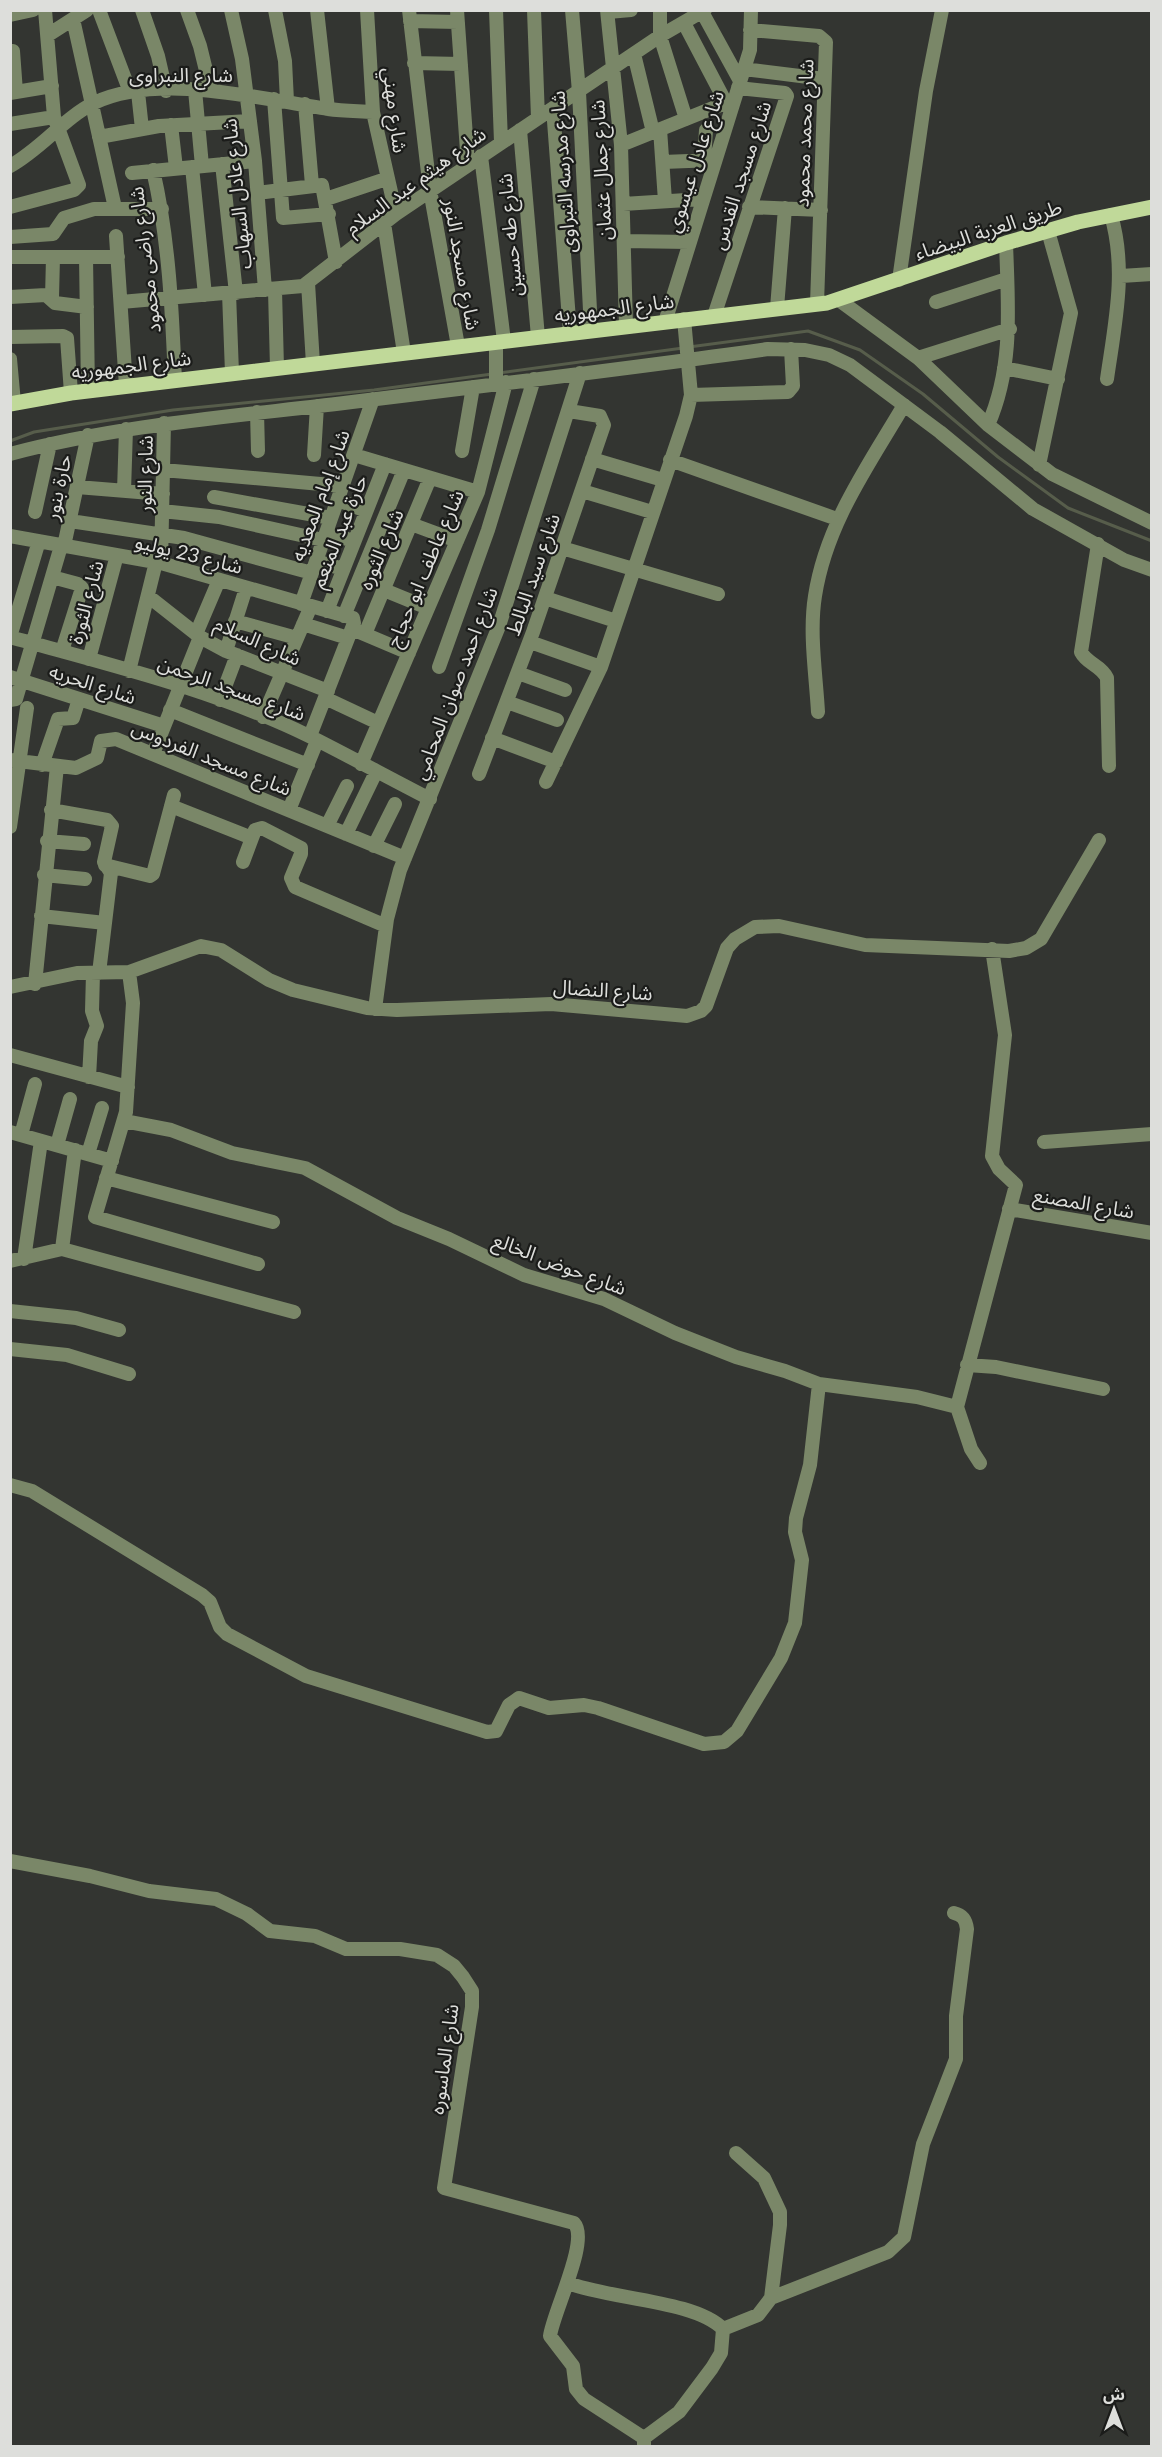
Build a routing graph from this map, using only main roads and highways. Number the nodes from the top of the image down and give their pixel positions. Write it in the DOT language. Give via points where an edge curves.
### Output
graph roads {
  1 [pos="1152,207"];
  2 [pos="839,300"];
  3 [pos="12,404"];
  1 -- 2 [label="main road, طريق العزبة البيضاء" via="1006,243"];
  2 -- 3 [label="main road, شارع الجمهوريه" via="685,322 665,321 70,393"];
}
